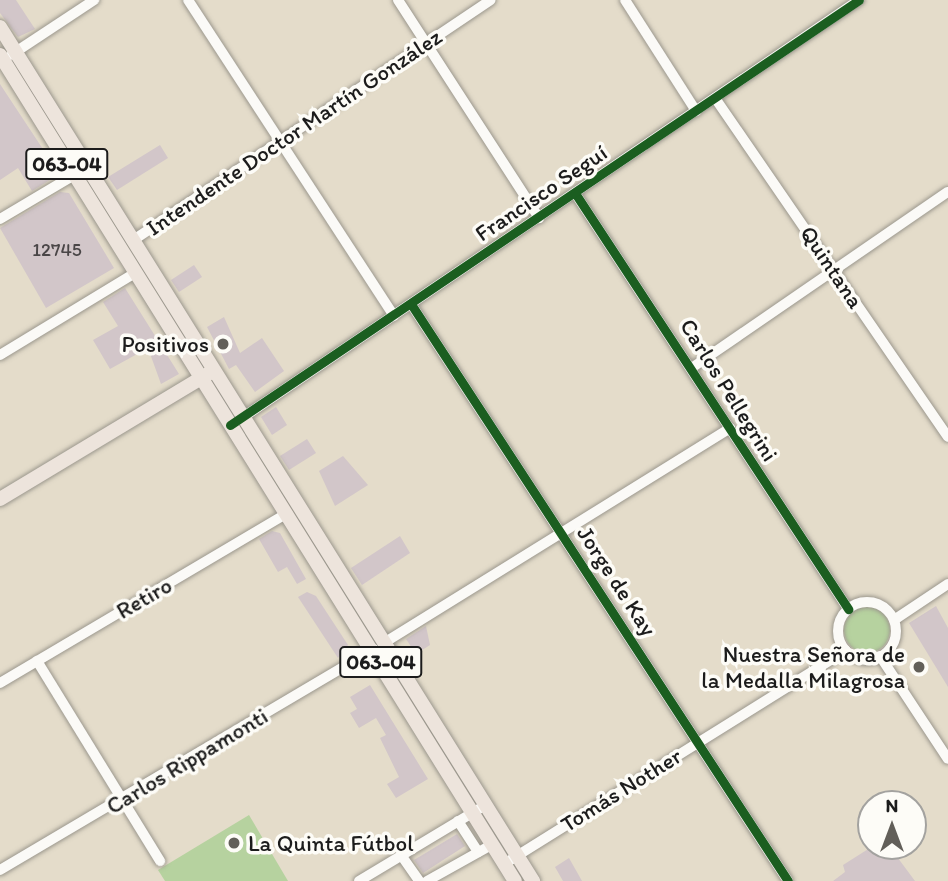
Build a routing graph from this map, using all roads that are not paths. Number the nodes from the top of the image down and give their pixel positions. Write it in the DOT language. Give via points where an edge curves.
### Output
graph roads {
  1 [pos="94,0"];
  2 [pos="188,0"];
  3 [pos="398,0"];
  4 [pos="491,0"];
  5 [pos="625,0"];
  6 [pos="858,0"];
  7 [pos="0,27"];
  8 [pos="427,44"];
  9 [pos="6,56"];
  10 [pos="715,98"];
  11 [pos="696,111"];
  12 [pos="282,142"];
  13 [pos="74,175"];
  14 [pos="948,192"];
  15 [pos="575,193"];
  16 [pos="539,218"];
  17 [pos="0,219"];
  18 [pos="132,241"];
  19 [pos="835,272"];
  20 [pos="135,273"];
  21 [pos="411,304"];
  22 [pos="394,316"];
  23 [pos="0,355"];
  24 [pos="694,367"];
  25 [pos="215,370"];
  26 [pos="202,379"];
  27 [pos="244,418"];
  28 [pos="230,425"];
  29 [pos="730,428"];
  30 [pos="948,437"];
  31 [pos="0,499"];
  32 [pos="288,513"];
  33 [pos="562,533"];
  34 [pos="948,584"];
  35 [pos="848,609"];
  36 [pos="894,620"];
  37 [pos="387,641"];
  38 [pos="373,649"];
  39 [pos="846,650"];
  40 [pos="880,656"];
  41 [pos="37,661"];
  42 [pos="0,683"];
  43 [pos="700,741"];
  44 [pos="948,759"];
  45 [pos="122,801"];
  46 [pos="487,804"];
  47 [pos="473,812"];
  48 [pos="458,821"];
  49 [pos="493,844"];
  50 [pos="478,852"];
  51 [pos="401,855"];
  52 [pos="518,855"];
  53 [pos="160,861"];
  54 [pos="504,864"];
  55 [pos="0,870"];
  56 [pos="788,880"];
  57 [pos="359,881"];
  58 [pos="419,881"];
  59 [pos="426,881"];
  60 [pos="514,881"];
  61 [pos="533,881"];
  1 -- 9 [label="street"];
  2 -- 12 [label="street"];
  3 -- 8 [label="street"];
  4 -- 8 [label="street, Intendente Doctor Martín González"];
  5 -- 11 [label="street"];
  6 -- 10 [label="street, Francisco Seguí"];
  7 -- 9 [label="main road, 063-04"];
  8 -- 12 [label="street, Intendente Doctor Martín González"];
  8 -- 16 [label="street"];
  9 -- 13 [label="main road, 063-04"];
  9 -- 18 [label="main road, 063-04"];
  10 -- 11 [label="street, Francisco Seguí"];
  10 -- 19 [label="street, Quintana"];
  11 -- 15 [label="street, Francisco Seguí"];
  12 -- 18 [label="street, Intendente Doctor Martín González"];
  12 -- 22 [label="street"];
  13 -- 17 [label="street"];
  13 -- 20 [label="main road, 063-04"];
  14 -- 19 [label="street"];
  15 -- 16 [label="street, Francisco Seguí"];
  15 -- 24 [label="street, Carlos Pellegrini"];
  16 -- 21 [label="street, Francisco Seguí"];
  18 -- 25 [label="main road, 063-04"];
  19 -- 24 [label="street"];
  19 -- 30 [label="street, Quintana"];
  20 -- 23 [label="street"];
  20 -- 26 [label="main road, 063-04"];
  21 -- 22 [label="street, Francisco Seguí"];
  21 -- 33 [label="street, Jorge de Kay"];
  22 -- 27 [label="street, Francisco Seguí"];
  24 -- 29 [label="street, Carlos Pellegrini"];
  25 -- 26 [label="main road"];
  25 -- 27 [label="main road, 063-04"];
  26 -- 28 [label="main road, 063-04"];
  26 -- 31 [label="main road"];
  27 -- 28 [label="street, Francisco Seguí"];
  27 -- 37 [label="main road, 063-04"];
  28 -- 32 [label="main road, 063-04"];
  29 -- 33 [label="street"];
  29 -- 35 [label="street, Carlos Pellegrini"];
  32 -- 38 [label="main road, 063-04"];
  32 -- 41 [label="street, Retiro"];
  33 -- 37 [label="street"];
  33 -- 43 [label="street, Jorge de Kay"];
  34 -- 36 [label="street"];
  35 -- 36 [label="street" via="869,602"];
  35 -- 39 [label="street" via="838,634"];
  36 -- 40 [label="street" via="892,645"];
  37 -- 46 [label="main road, 063-04"];
  38 -- 45 [label="street, Carlos Rippamonti"];
  38 -- 47 [label="main road, 063-04"];
  39 -- 40 [label="street" via="862,659"];
  39 -- 43 [label="street, Tomás Nother"];
  40 -- 44 [label="street"];
  41 -- 42 [label="street, Retiro"];
  41 -- 45 [label="street"];
  43 -- 52 [label="street, Tomás Nother"];
  43 -- 56 [label="street, Jorge de Kay"];
  45 -- 53 [label="street"];
  45 -- 55 [label="street, Carlos Rippamonti"];
  46 -- 47 [label="street"];
  46 -- 52 [label="main road, 063-04"];
  47 -- 48 [label="street"];
  47 -- 49 [label="main road, 063-04"];
  48 -- 50 [label="street"];
  48 -- 51 [label="street"];
  49 -- 50 [label="street"];
  49 -- 54 [label="main road, 063-04"];
  50 -- 59 [label="street"];
  51 -- 57 [label="street"];
  51 -- 58 [label="street"];
  52 -- 54 [label="street, Tomás Nother"];
  52 -- 61 [label="main road, 063-04"];
  54 -- 60 [label="main road, 063-04"];
}
